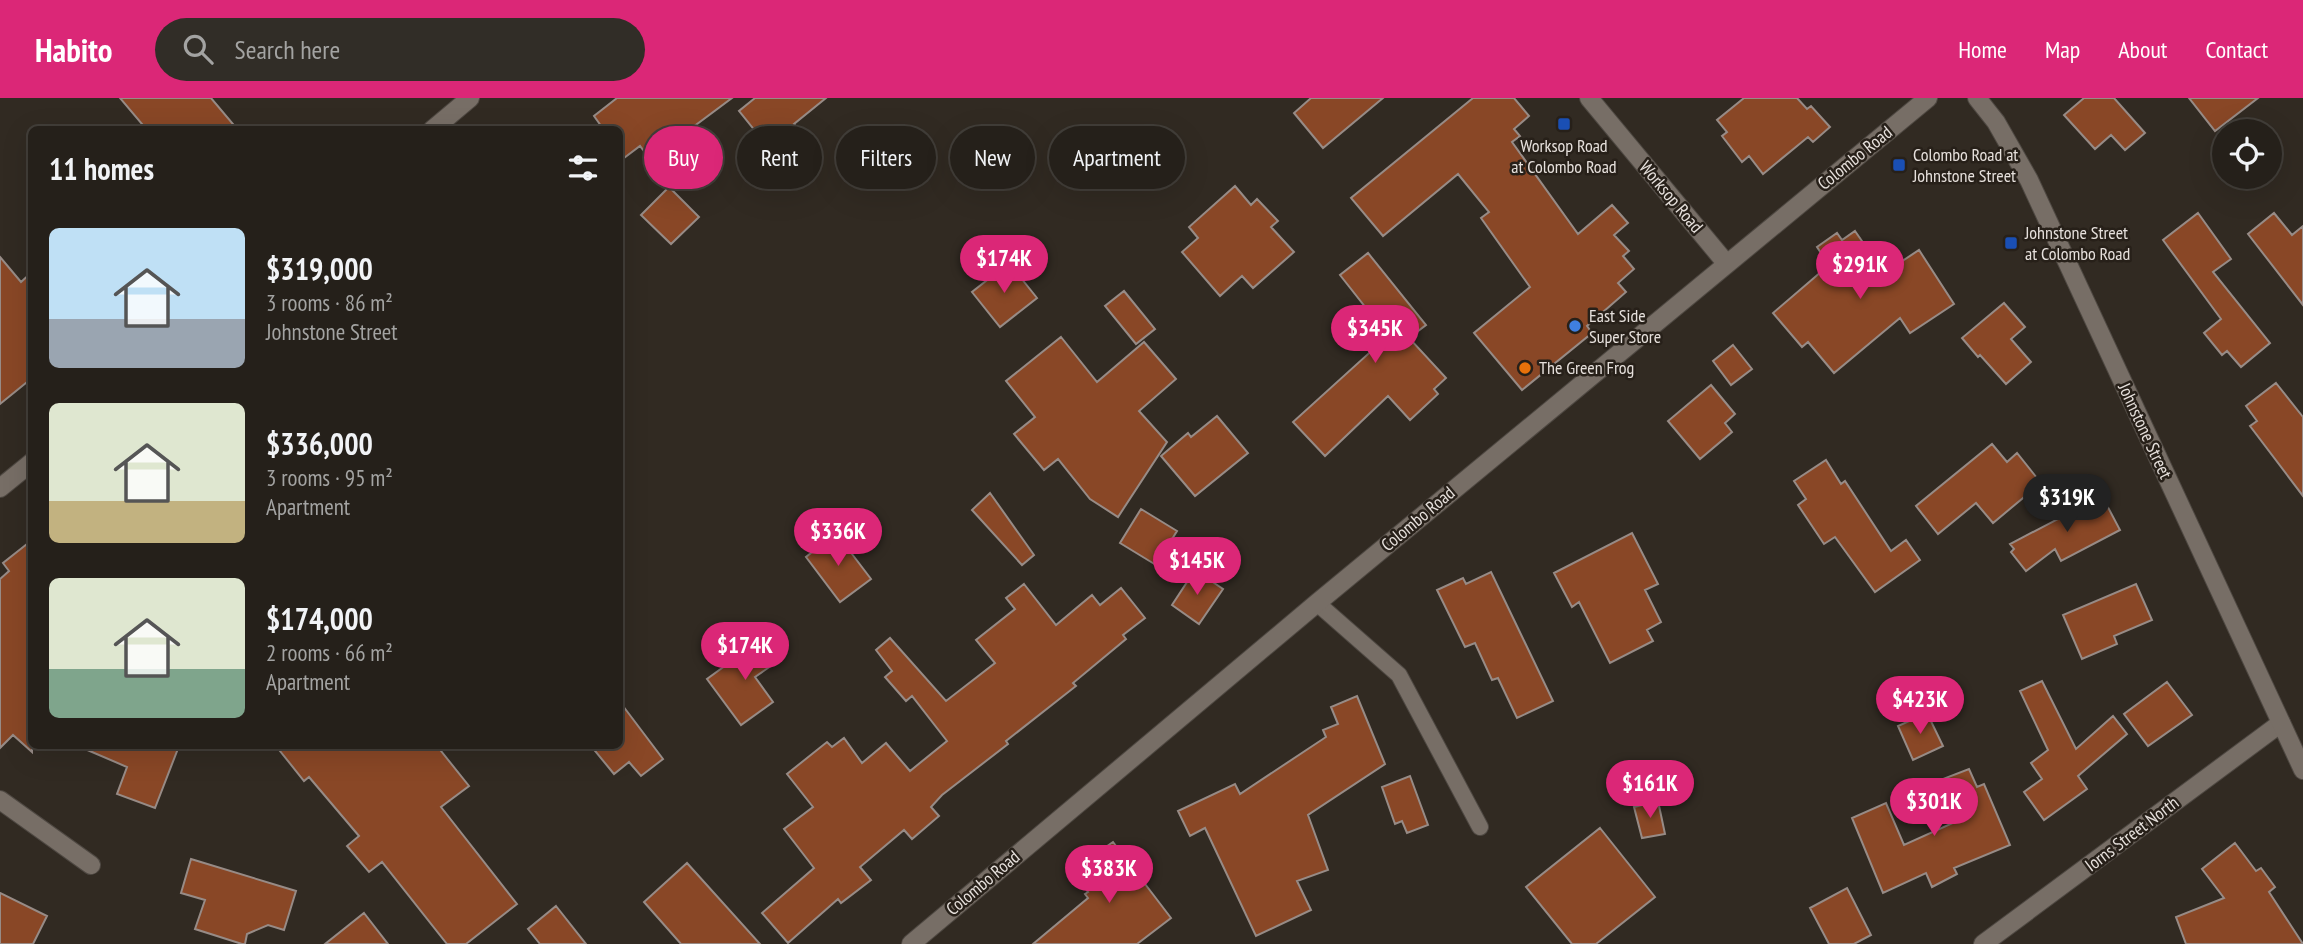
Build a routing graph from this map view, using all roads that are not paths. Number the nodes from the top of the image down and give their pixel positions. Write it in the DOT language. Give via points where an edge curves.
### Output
graph roads {
  1 [pos="470,98"];
  2 [pos="1589,98"];
  3 [pos="1928,98"];
  4 [pos="1977,98"];
  5 [pos="437,126"];
  6 [pos="1726,263"];
  7 [pos="28,465"];
  8 [pos="0,488"];
  9 [pos="1318,603"];
  10 [pos="2281,723"];
  11 [pos="2303,770"];
  12 [pos="0,800"];
  13 [pos="1480,827"];
  14 [pos="92,864"];
  15 [pos="911,944"];
  16 [pos="1983,944"];
  1 -- 5 [label="street"];
  2 -- 6 [label="street, Worksop Road"];
  3 -- 6 [label="street, Colombo Road"];
  4 -- 10 [label="street, Johnstone Street" via="2029,180"];
  6 -- 9 [label="street, Colombo Road"];
  7 -- 8 [label="street"];
  9 -- 13 [label="lane" via="1399,675"];
  9 -- 15 [label="street, Colombo Road"];
  10 -- 11 [label="street, Johnstone Street"];
  10 -- 16 [label="street, Iorns Street North"];
  12 -- 14 [label="street"];
}
